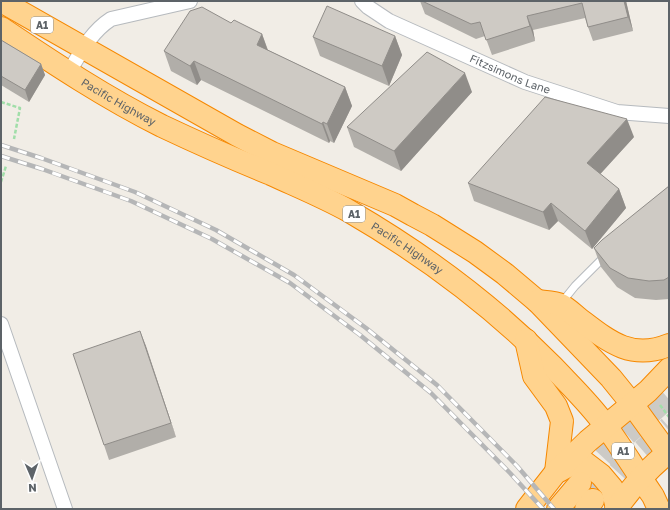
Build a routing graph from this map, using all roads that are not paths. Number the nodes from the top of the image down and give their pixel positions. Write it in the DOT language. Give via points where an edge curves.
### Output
graph roads {
  1 [pos="1,1"];
  2 [pos="190,1"];
  3 [pos="362,1"];
  4 [pos="2,30"];
  5 [pos="84,48"];
  6 [pos="70,72"];
  7 [pos="669,116"];
  8 [pos="608,253"];
  9 [pos="537,301"];
  10 [pos="560,304"];
  11 [pos="1,324"];
  12 [pos="526,340"];
  13 [pos="669,345"];
  14 [pos="669,369"];
  15 [pos="632,404"];
  16 [pos="605,425"];
  17 [pos="669,453"];
  18 [pos="556,472"];
  19 [pos="640,477"];
  20 [pos="580,483"];
  21 [pos="65,509"];
  22 [pos="527,509"];
  23 [pos="558,509"];
  24 [pos="617,509"];
  25 [pos="659,509"];
  1 -- 5 [label="highway, A1"];
  2 -- 5 [label="street" via="111,19 101,25"];
  3 -- 7 [label="street, Fitzsimons Lane" via="389,21 525,82 617,112"];
  4 -- 6 [label="highway, Pacific Highway / A1"];
  5 -- 6 [label="street"];
  5 -- 9 [label="highway, A1" via="237,135 395,205 432,225 505,274"];
  6 -- 12 [label="highway, Pacific Highway / A1" via="160,125 325,198 350,212 410,248 452,278"];
  8 -- 10 [label="lane"];
  9 -- 10 [label="highway"];
  9 -- 15 [label="highway, A1" via="611,378"];
  10 -- 13 [label="highway" via="602,336 624,348 641,351"];
  11 -- 21 [label="street"];
  12 -- 16 [label="highway, Pacific Highway / A1" via="574,388"];
  12 -- 18 [label="highway" via="534,376 556,406 562,422"];
  14 -- 15 [label="highway"];
  15 -- 16 [label="highway"];
  15 -- 17 [label="highway, A1"];
  16 -- 18 [label="highway"];
  16 -- 19 [label="highway, Pacific Highway / A1"];
  17 -- 19 [label="highway"];
  18 -- 22 [label="highway"];
  18 -- 24 [label="highway" via="575,462 584,462 601,475 612,488"];
  19 -- 24 [label="highway"];
  19 -- 25 [label="highway, Pacific Highway / A1"];
  20 -- 23 [label="highway"];
}
